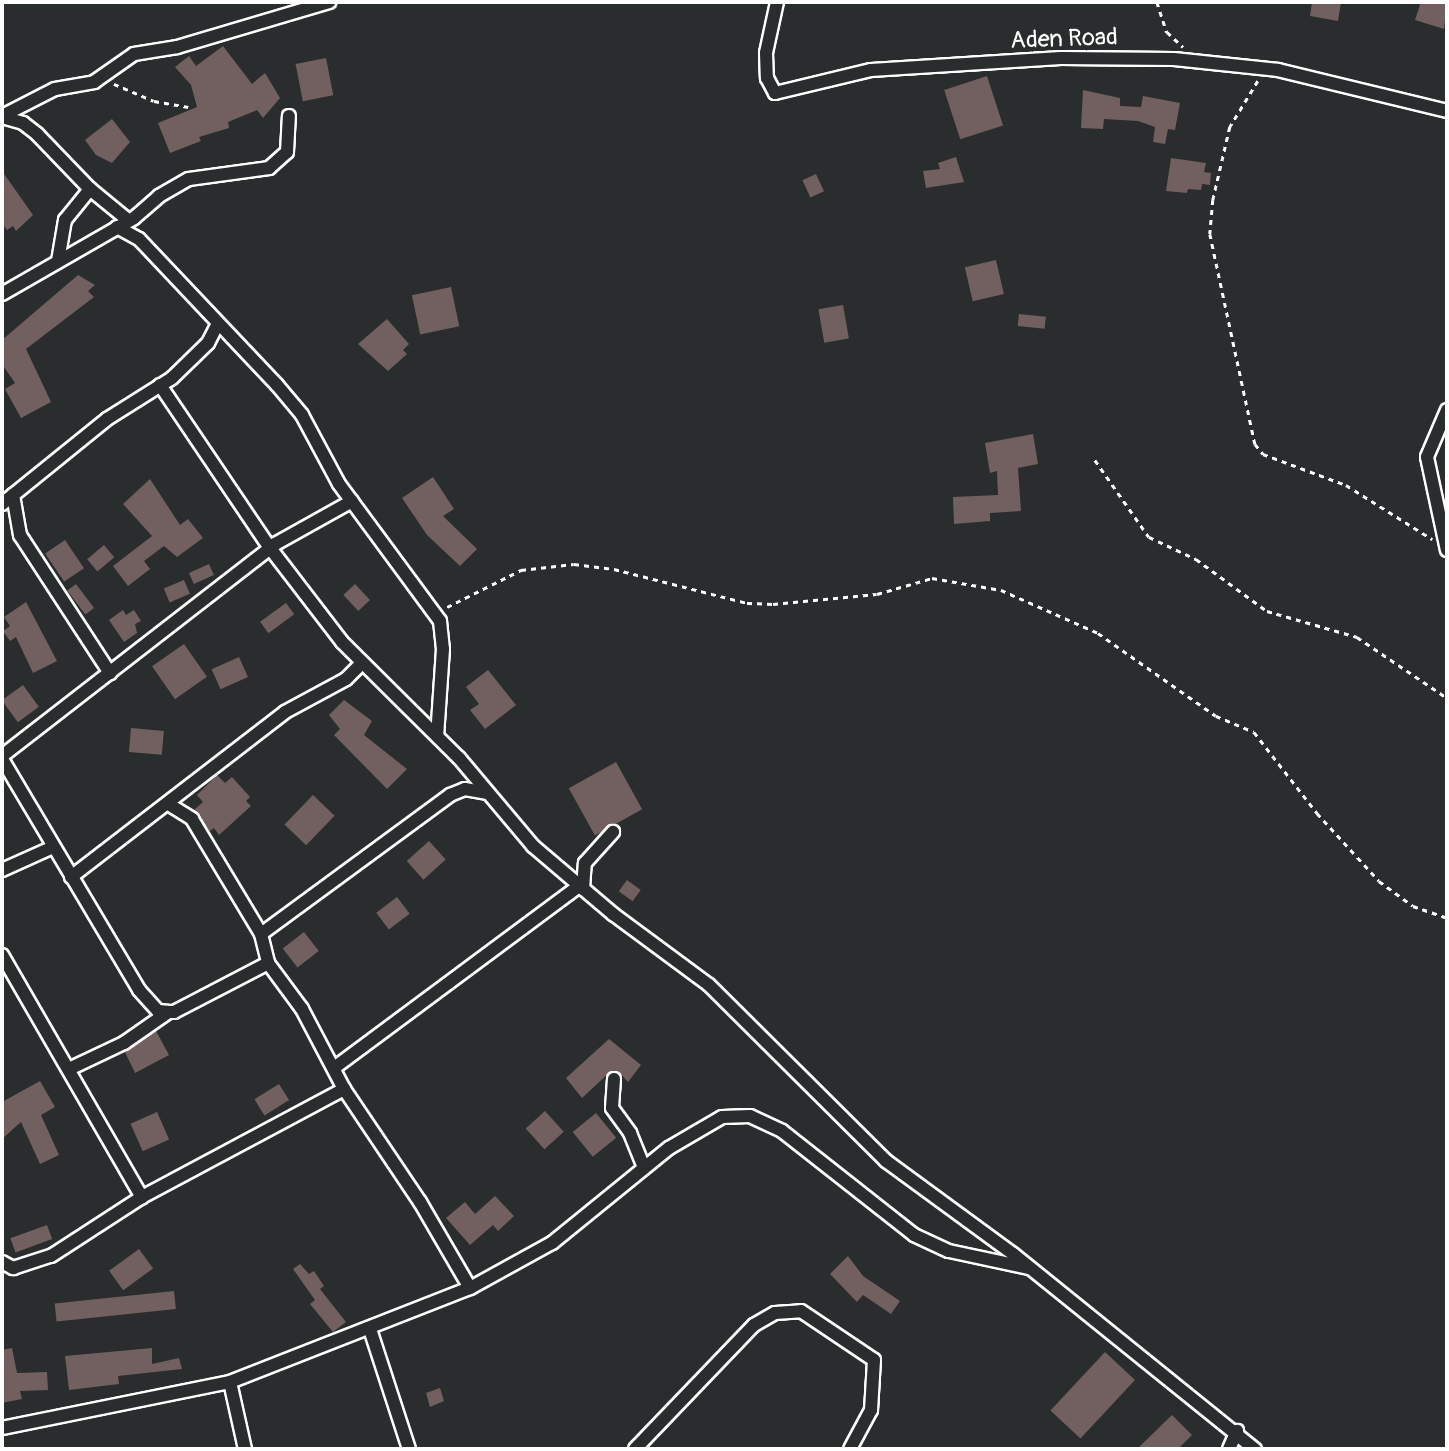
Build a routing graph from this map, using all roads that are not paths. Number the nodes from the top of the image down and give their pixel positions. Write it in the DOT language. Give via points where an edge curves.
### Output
graph roads {
  1 [pos="330,2"];
  2 [pos="777,2"];
  3 [pos="1447,111"];
  4 [pos="289,116"];
  5 [pos="2,117"];
  6 [pos="90,190"];
  7 [pos="123,224"];
  8 [pos="58,261"];
  9 [pos="2,294"];
  10 [pos="218,323"];
  11 [pos="160,385"];
  12 [pos="1447,410"];
  13 [pos="13,495"];
  14 [pos="352,501"];
  15 [pos="2,504"];
  16 [pos="270,548"];
  17 [pos="1447,549"];
  18 [pos="362,663"];
  19 [pos="110,673"];
  20 [pos="437,736"];
  21 [pos="2,757"];
  22 [pos="488,793"];
  23 [pos="170,805"];
  24 [pos="613,832"];
  25 [pos="51,848"];
  26 [pos="2,870"];
  27 [pos="71,877"];
  28 [pos="581,888"];
  29 [pos="261,934"];
  30 [pos="2,956"];
  31 [pos="268,963"];
  32 [pos="166,1013"];
  33 [pos="334,1068"];
  34 [pos="69,1069"];
  35 [pos="614,1079"];
  36 [pos="344,1089"];
  37 [pos="644,1167"];
  38 [pos="142,1196"];
  39 [pos="2,1262"];
  40 [pos="1030,1269"];
  41 [pos="470,1288"];
  42 [pos="370,1329"];
  43 [pos="230,1382"];
  44 [pos="2,1428"];
  45 [pos="1237,1431"];
  46 [pos="245,1449"];
  47 [pos="409,1449"];
  48 [pos="635,1449"];
  49 [pos="850,1449"];
  50 [pos="1229,1449"];
  51 [pos="1255,1449"];
  1 -- 5 [label="street" via="177,47 134,54 94,82 55,89"];
  2 -- 3 [label="street, Aden Road" via="766,53 767,78 775,93 872,70 1061,58 1202,62 1266,69"];
  4 -- 7 [label="street" via="290,141 277,162 256,172 189,179"];
  5 -- 6 [label="street" via="23,123 37,134"];
  6 -- 7 [label="street"];
  6 -- 8 [label="street" via="65,220"];
  7 -- 8 [label="street"];
  7 -- 10 [label="street"];
  8 -- 9 [label="street"];
  10 -- 11 [label="street" via="201,351"];
  10 -- 14 [label="street" via="302,415 327,467"];
  11 -- 13 [label="street" via="107,419"];
  11 -- 16 [label="street"];
  12 -- 17 [label="street" via="1427,457"];
  13 -- 15 [label="street"];
  13 -- 19 [label="street" via="20,535"];
  14 -- 16 [label="street"];
  14 -- 20 [label="street" via="436,615 443,649"];
  16 -- 18 [label="street"];
  16 -- 19 [label="street"];
  18 -- 20 [label="street"];
  18 -- 23 [label="street" via="346,679 285,712"];
  19 -- 21 [label="street"];
  20 -- 22 [label="street"];
  21 -- 25 [label="street"];
  22 -- 28 [label="street" via="533,846"];
  22 -- 29 [label="street" via="466,789 450,795"];
  23 -- 27 [label="street"];
  23 -- 29 [label="street" via="192,819"];
  24 -- 28 [label="street" via="585,863"];
  25 -- 26 [label="street"];
  25 -- 27 [label="street"];
  27 -- 32 [label="street" via="139,990 158,1011"];
  28 -- 33 [label="street"];
  28 -- 40 [label="street" via="709,985 886,1161"];
  29 -- 31 [label="street"];
  30 -- 34 [label="street"];
  31 -- 32 [label="street"];
  31 -- 33 [label="street" via="302,1009"];
  32 -- 34 [label="street" via="124,1043"];
  33 -- 36 [label="street"];
  34 -- 38 [label="street"];
  35 -- 37 [label="street" via="612,1108 630,1133"];
  36 -- 38 [label="street"];
  36 -- 41 [label="street" via="420,1202"];
  37 -- 40 [label="street" via="722,1116 750,1116 782,1131 914,1235 949,1251"];
  37 -- 41 [label="street" via="552,1243"];
  38 -- 39 [label="street" via="51,1256 13,1268"];
  40 -- 45 [label="street"];
  41 -- 42 [label="street"];
  42 -- 43 [label="street"];
  42 -- 47 [label="street"];
  43 -- 44 [label="street"];
  43 -- 46 [label="street"];
  45 -- 50 [label="street"];
  45 -- 51 [label="street"];
  48 -- 49 [label="street" via="754,1325 775,1313 801,1311 874,1360 871,1410"];
}
